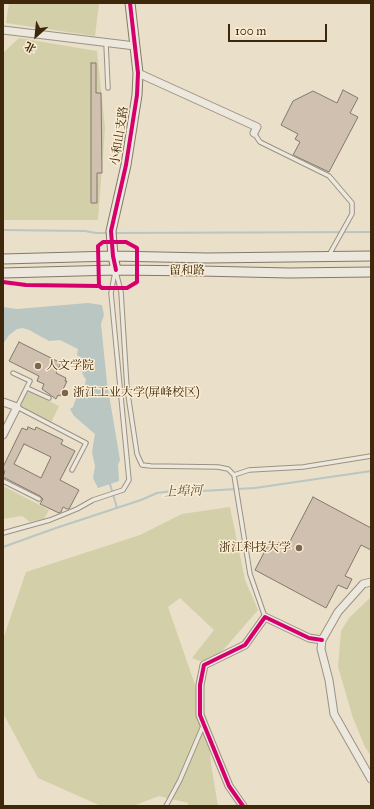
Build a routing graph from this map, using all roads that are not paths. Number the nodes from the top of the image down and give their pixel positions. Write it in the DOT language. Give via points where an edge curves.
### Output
graph roads {
  1 [pos="130,3"];
  2 [pos="3,30"];
  3 [pos="106,43"];
  4 [pos="135,46"];
  5 [pos="138,73"];
  6 [pos="108,88"];
  7 [pos="254,133"];
  8 [pos="113,256"];
  9 [pos="371,256"];
  10 [pos="327,257"];
  11 [pos="3,258"];
  12 [pos="116,270"];
  13 [pos="371,272"];
  14 [pos="3,273"];
  15 [pos="13,373"];
  16 [pos="27,388"];
  17 [pos="49,398"];
  18 [pos="3,402"];
  19 [pos="17,407"];
  20 [pos="3,435"];
  21 [pos="371,456"];
  22 [pos="72,470"];
  23 [pos="234,475"];
  24 [pos="3,481"];
  25 [pos="38,499"];
  26 [pos="3,533"];
  27 [pos="371,582"];
  28 [pos="265,617"];
  29 [pos="322,640"];
  30 [pos="204,724"];
  31 [pos="371,779"];
  32 [pos="166,806"];
  33 [pos="243,806"];
  1 -- 4 [label="main road, 小和山支路"];
  2 -- 3 [label="street"];
  3 -- 4 [label="street"];
  3 -- 6 [label="lane"];
  4 -- 5 [label="main road, 小和山支路"];
  5 -- 7 [label="street" via="257,127"];
  5 -- 8 [label="main road, 小和山支路" via="126,165 111,234"];
  7 -- 10 [label="lane" via="260,142 329,176 352,203 352,214"];
  8 -- 10 [label="main road, 留和路"];
  8 -- 11 [label="main road, 留和路"];
  8 -- 12 [label="main road, 小和山支路"];
  9 -- 10 [label="main road, 留和路"];
  12 -- 13 [label="main road, 留和路"];
  12 -- 14 [label="main road, 留和路"];
  12 -- 23 [label="lane" via="121,292 127,388 137,454 142,465 218,467 228,469"];
  12 -- 26 [label="lane" via="111,293 129,480 124,490 93,500 77,510"];
  15 -- 16 [label="lane" via="30,381"];
  16 -- 17 [label="lane"];
  16 -- 19 [label="lane"];
  18 -- 19 [label="street"];
  19 -- 20 [label="street"];
  19 -- 22 [label="lane" via="86,443"];
  21 -- 23 [label="lane" via="303,467 249,470"];
  23 -- 28 [label="lane" via="250,574"];
  24 -- 25 [label="lane"];
  27 -- 29 [label="street" via="363,584 338,612"];
  28 -- 29 [label="street" via="309,638"];
  28 -- 30 [label="street" via="245,644 204,665 200,685 200,715"];
  29 -- 31 [label="street" via="321,649 334,714"];
  30 -- 32 [label="lane"];
  30 -- 33 [label="street" via="229,786"];
}
